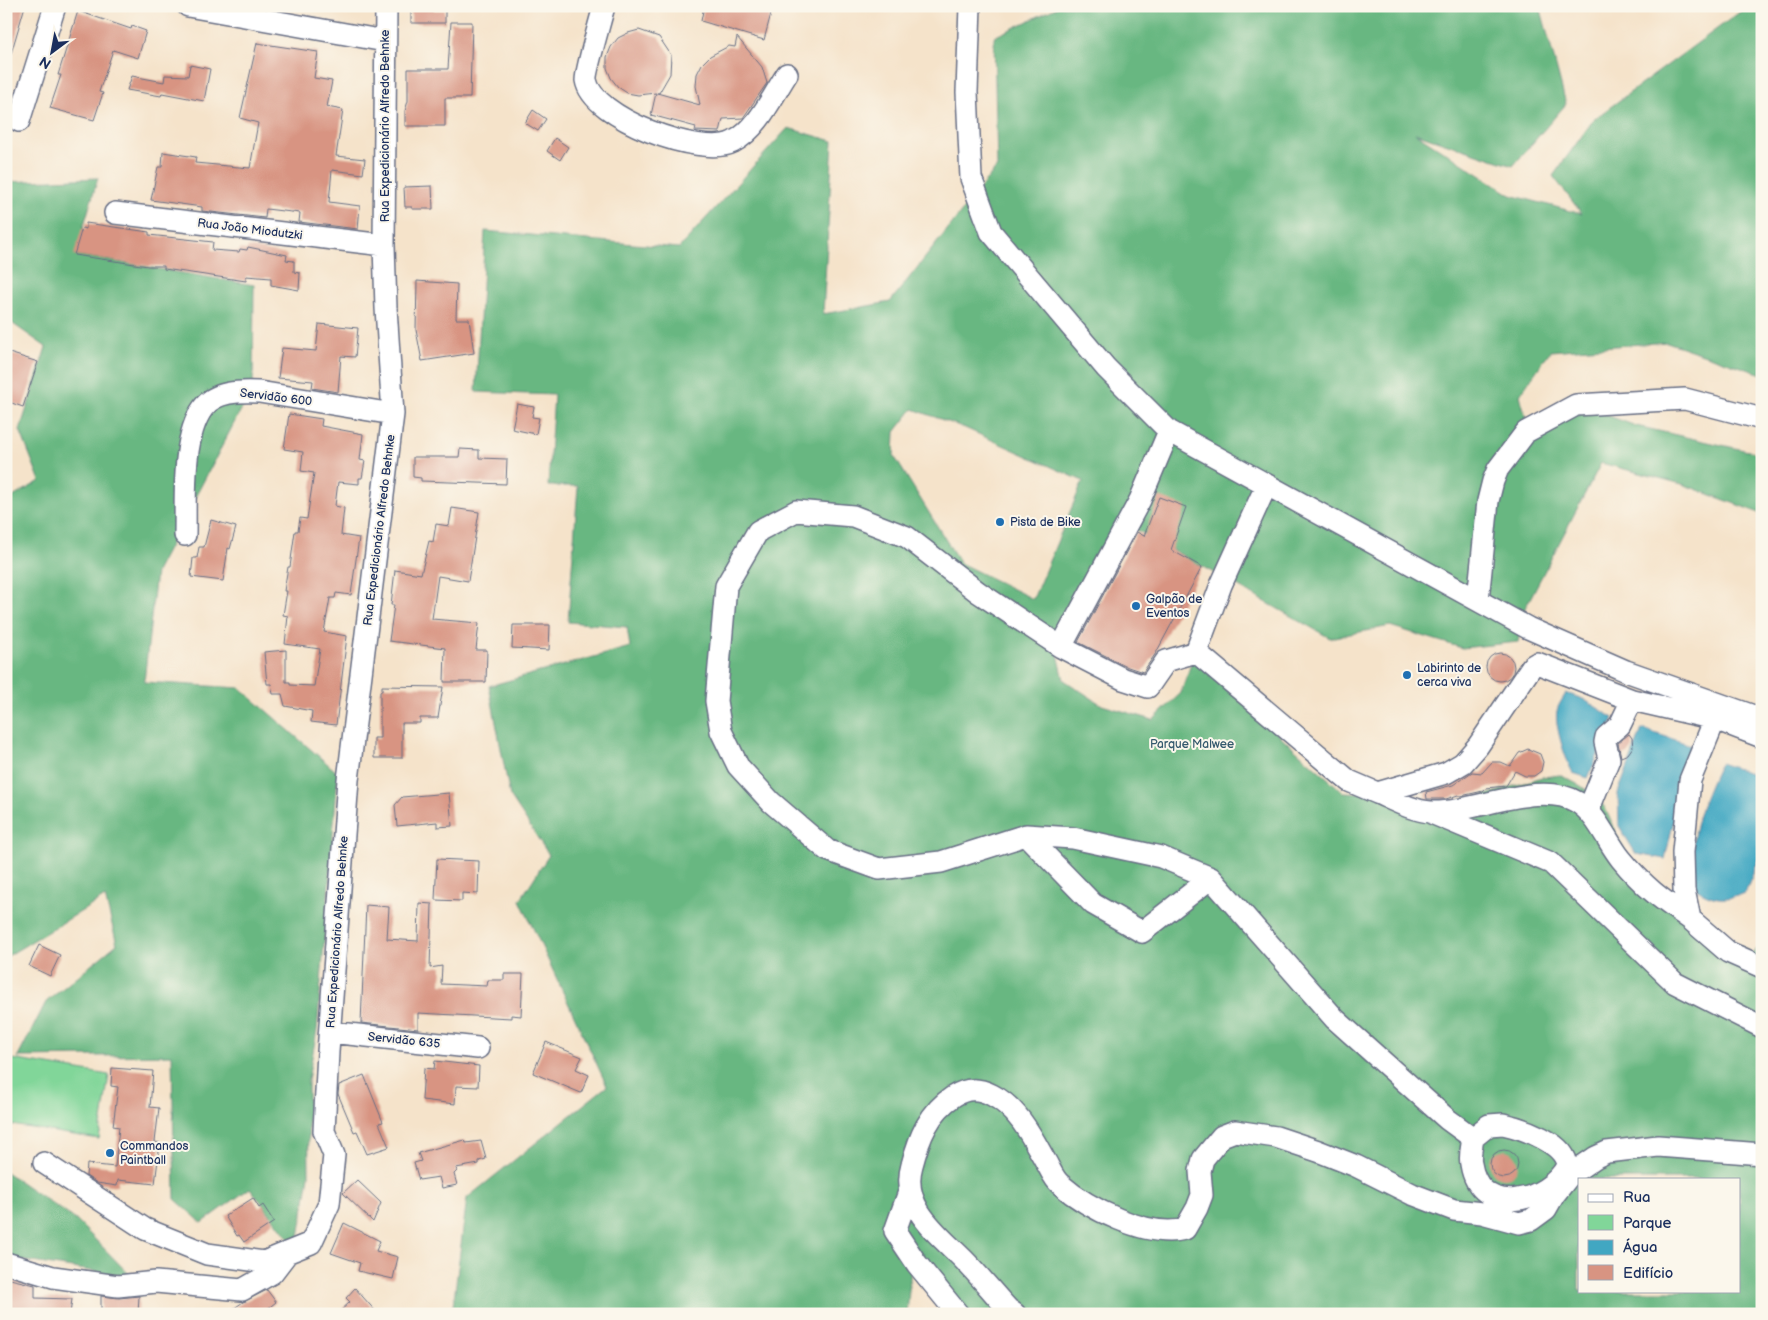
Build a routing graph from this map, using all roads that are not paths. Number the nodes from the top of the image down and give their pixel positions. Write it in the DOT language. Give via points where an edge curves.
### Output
graph roads {
  1 [pos="55,6"];
  2 [pos="188,6"];
  3 [pos="386,6"];
  4 [pos="604,6"];
  5 [pos="970,6"];
  6 [pos="385,41"];
  7 [pos="787,74"];
  8 [pos="20,121"];
  9 [pos="115,213"];
  10 [pos="384,245"];
  11 [pos="394,414"];
  12 [pos="1762,419"];
  13 [pos="1169,431"];
  14 [pos="1266,486"];
  15 [pos="184,536"];
  16 [pos="1478,600"];
  17 [pos="1060,648"];
  18 [pos="1196,652"];
  19 [pos="1632,700"];
  20 [pos="1715,719"];
  21 [pos="1762,719"];
  22 [pos="1762,736"];
  23 [pos="1376,793"];
  24 [pos="1588,811"];
  25 [pos="1429,812"];
  26 [pos="1026,836"];
  27 [pos="1211,878"];
  28 [pos="1690,919"];
  29 [pos="1762,967"];
  30 [pos="1762,1027"];
  31 [pos="329,1042"];
  32 [pos="478,1048"];
  33 [pos="1473,1138"];
  34 [pos="1762,1154"];
  35 [pos="44,1163"];
  36 [pos="910,1189"];
  37 [pos="288,1252"];
  38 [pos="6,1264"];
  39 [pos="958,1314"];
  40 [pos="1015,1314"];
  1 -- 8 [label="street"];
  2 -- 6 [label="street"];
  3 -- 6 [label="street, Rua Expedicionário Alfredo Behnke"];
  4 -- 7 [label="street" via="586,79 602,104 645,130 683,142 717,147 732,142 747,133"];
  5 -- 13 [label="street" via="967,92 971,178 991,232 1106,368"];
  6 -- 10 [label="street, Rua Expedicionário Alfredo Behnke"];
  9 -- 10 [label="street, Rua João Miodutzki"];
  10 -- 11 [label="street, Rua Expedicionário Alfredo Behnke"];
  11 -- 15 [label="street, Servidão 600" via="259,392 237,391 218,397 203,407 193,429 187,459"];
  11 -- 31 [label="street, Rua Expedicionário Alfredo Behnke" via="348,780"];
  12 -- 16 [label="street" via="1685,399 1576,405 1526,432 1498,469 1493,481"];
  13 -- 14 [label="street"];
  13 -- 17 [label="street" via="1140,500"];
  14 -- 16 [label="street"];
  14 -- 18 [label="street" via="1221,585"];
  16 -- 21 [label="street" via="1591,657"];
  17 -- 18 [label="street" via="1123,679 1148,687 1166,661"];
  17 -- 26 [label="street" via="978,592 907,537 854,516 796,511 758,531 726,586 716,701 721,730 738,766 771,802 826,850 879,869 941,862"];
  18 -- 23 [label="street" via="1349,781"];
  19 -- 20 [label="street"];
  19 -- 23 [label="street" via="1537,663 1463,763 1446,773"];
  19 -- 24 [label="street" via="1620,726 1606,737 1609,759"];
  20 -- 22 [label="street"];
  20 -- 28 [label="street" via="1690,780 1683,852 1684,890"];
  23 -- 25 [label="street"];
  24 -- 25 [label="street" via="1576,801 1554,795 1452,812"];
  24 -- 28 [label="street" via="1620,858 1647,889"];
  25 -- 30 [label="street" via="1551,863 1675,983"];
  26 -- 27 [label="street" via="1073,838 1161,857"];
  26 -- 27 [label="street" via="1093,904 1142,932"];
  27 -- 33 [label="street" via="1335,1019 1447,1119"];
  28 -- 29 [label="street" via="1728,952"];
  31 -- 32 [label="street, Servidão 635"];
  31 -- 37 [label="street, Rua Expedicionário Alfredo Behnke" via="324,1131 334,1155 328,1204 311,1243"];
  33 -- 33 [label="street" via="1470,1163 1478,1181 1491,1194 1508,1201 1523,1200 1542,1192 1567,1166 1567,1158 1555,1146 1516,1127 1489,1125"];
  34 -- 36 [label="street" via="1658,1146 1607,1152 1571,1174 1546,1209 1531,1220 1520,1223 1454,1210 1318,1151 1276,1137 1235,1131 1222,1136 1203,1159 1200,1171 1202,1195 1185,1229 1176,1232 1152,1229 1110,1215 1084,1201 1059,1183 1026,1126 1003,1100 982,1090 965,1090 945,1102 919,1139 909,1174"];
  35 -- 37 [label="street, Rua Expedicionário Alfredo Behnke" via="145,1228 206,1254 264,1262"];
  36 -- 39 [label="street" via="894,1231"];
  36 -- 40 [label="street" via="917,1210 934,1233"];
  37 -- 38 [label="street" via="272,1273 242,1290 156,1282 118,1286 53,1277"];
}
